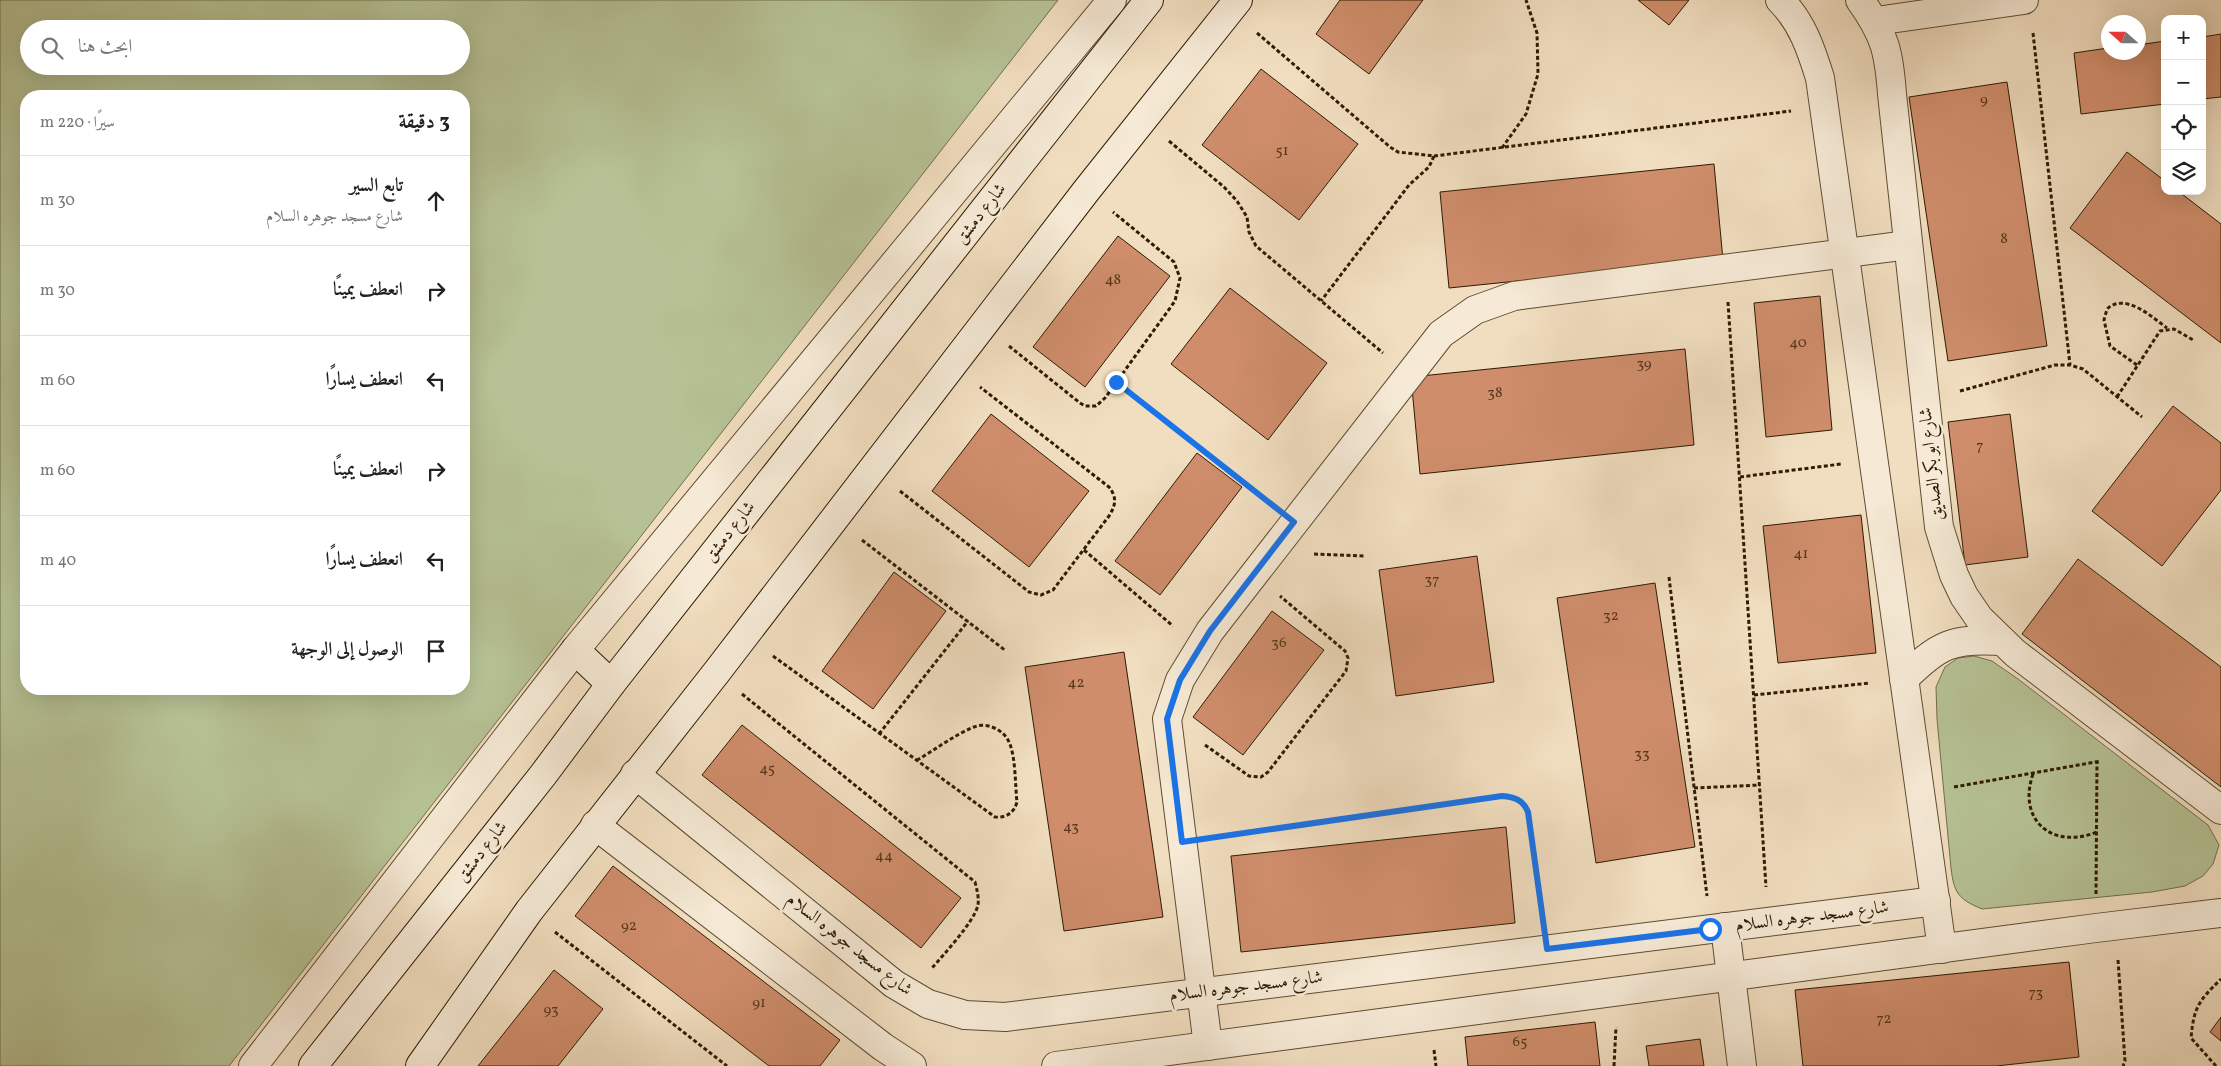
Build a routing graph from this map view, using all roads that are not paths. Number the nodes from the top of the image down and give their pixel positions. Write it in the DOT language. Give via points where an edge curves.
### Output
graph roads {
  1 [pos="1112,0"];
  2 [pos="1149,0"];
  3 [pos="1780,0"];
  4 [pos="2024,0"];
  5 [pos="1234,5"];
  6 [pos="1868,11"];
  7 [pos="1908,245"];
  8 [pos="1844,253"];
  9 [pos="2002,641"];
  10 [pos="575,650"];
  11 [pos="1904,680"];
  12 [pos="611,684"];
  13 [pos="635,774"];
  14 [pos="2221,810"];
  15 [pos="595,826"];
  16 [pos="1936,902"];
  17 [pos="2219,911"];
  18 [pos="1718,928"];
  19 [pos="1942,949"];
  20 [pos="1731,977"];
  21 [pos="1202,992"];
  22 [pos="1208,1046"];
  23 [pos="253,1066"];
  24 [pos="313,1066"];
  25 [pos="420,1066"];
  26 [pos="912,1066"];
  27 [pos="1056,1066"];
  28 [pos="1742,1066"];
  1 -- 10 [label="street"];
  2 -- 12 [label="street, شارع دمشق"];
  3 -- 8 [label="street" via="1792,12 1809,43 1820,78"];
  4 -- 6 [label="street"];
  5 -- 13 [label="street" via="1086,190"];
  6 -- 7 [label="street, شارع ابو بكر الصديق" via="1889,57"];
  7 -- 8 [label="street"];
  7 -- 9 [label="street, شارع ابو بكر الصديق" via="1939,527 1964,596 1979,618"];
  8 -- 11 [label="street"];
  8 -- 21 [label="street" via="1514,296 1475,310 1441,334 1210,631 1180,680 1167,719"];
  9 -- 11 [label="street" via="1972,639 1947,644 1925,659"];
  9 -- 14 [label="street, شارع ابو بكر الصديق"];
  10 -- 12 [label="street"];
  10 -- 23 [label="street"];
  11 -- 16 [label="street"];
  12 -- 24 [label="street, شارع دمشق"];
  13 -- 15 [label="street"];
  13 -- 21 [label="street, شارع مسجد جوهره السلام" via="894,984 928,1004 965,1015 1005,1017"];
  15 -- 25 [label="street" via="528,911"];
  15 -- 26 [label="street" via="883,1048"];
  16 -- 18 [label="street, شارع مسجد جوهره السلام"];
  16 -- 19 [label="street"];
  17 -- 19 [label="street"];
  18 -- 20 [label="street"];
  18 -- 21 [label="street, شارع مسجد جوهره السلام"];
  19 -- 20 [label="street"];
  20 -- 22 [label="street"];
  20 -- 28 [label="street"];
  21 -- 22 [label="street"];
  22 -- 27 [label="street"];
}
